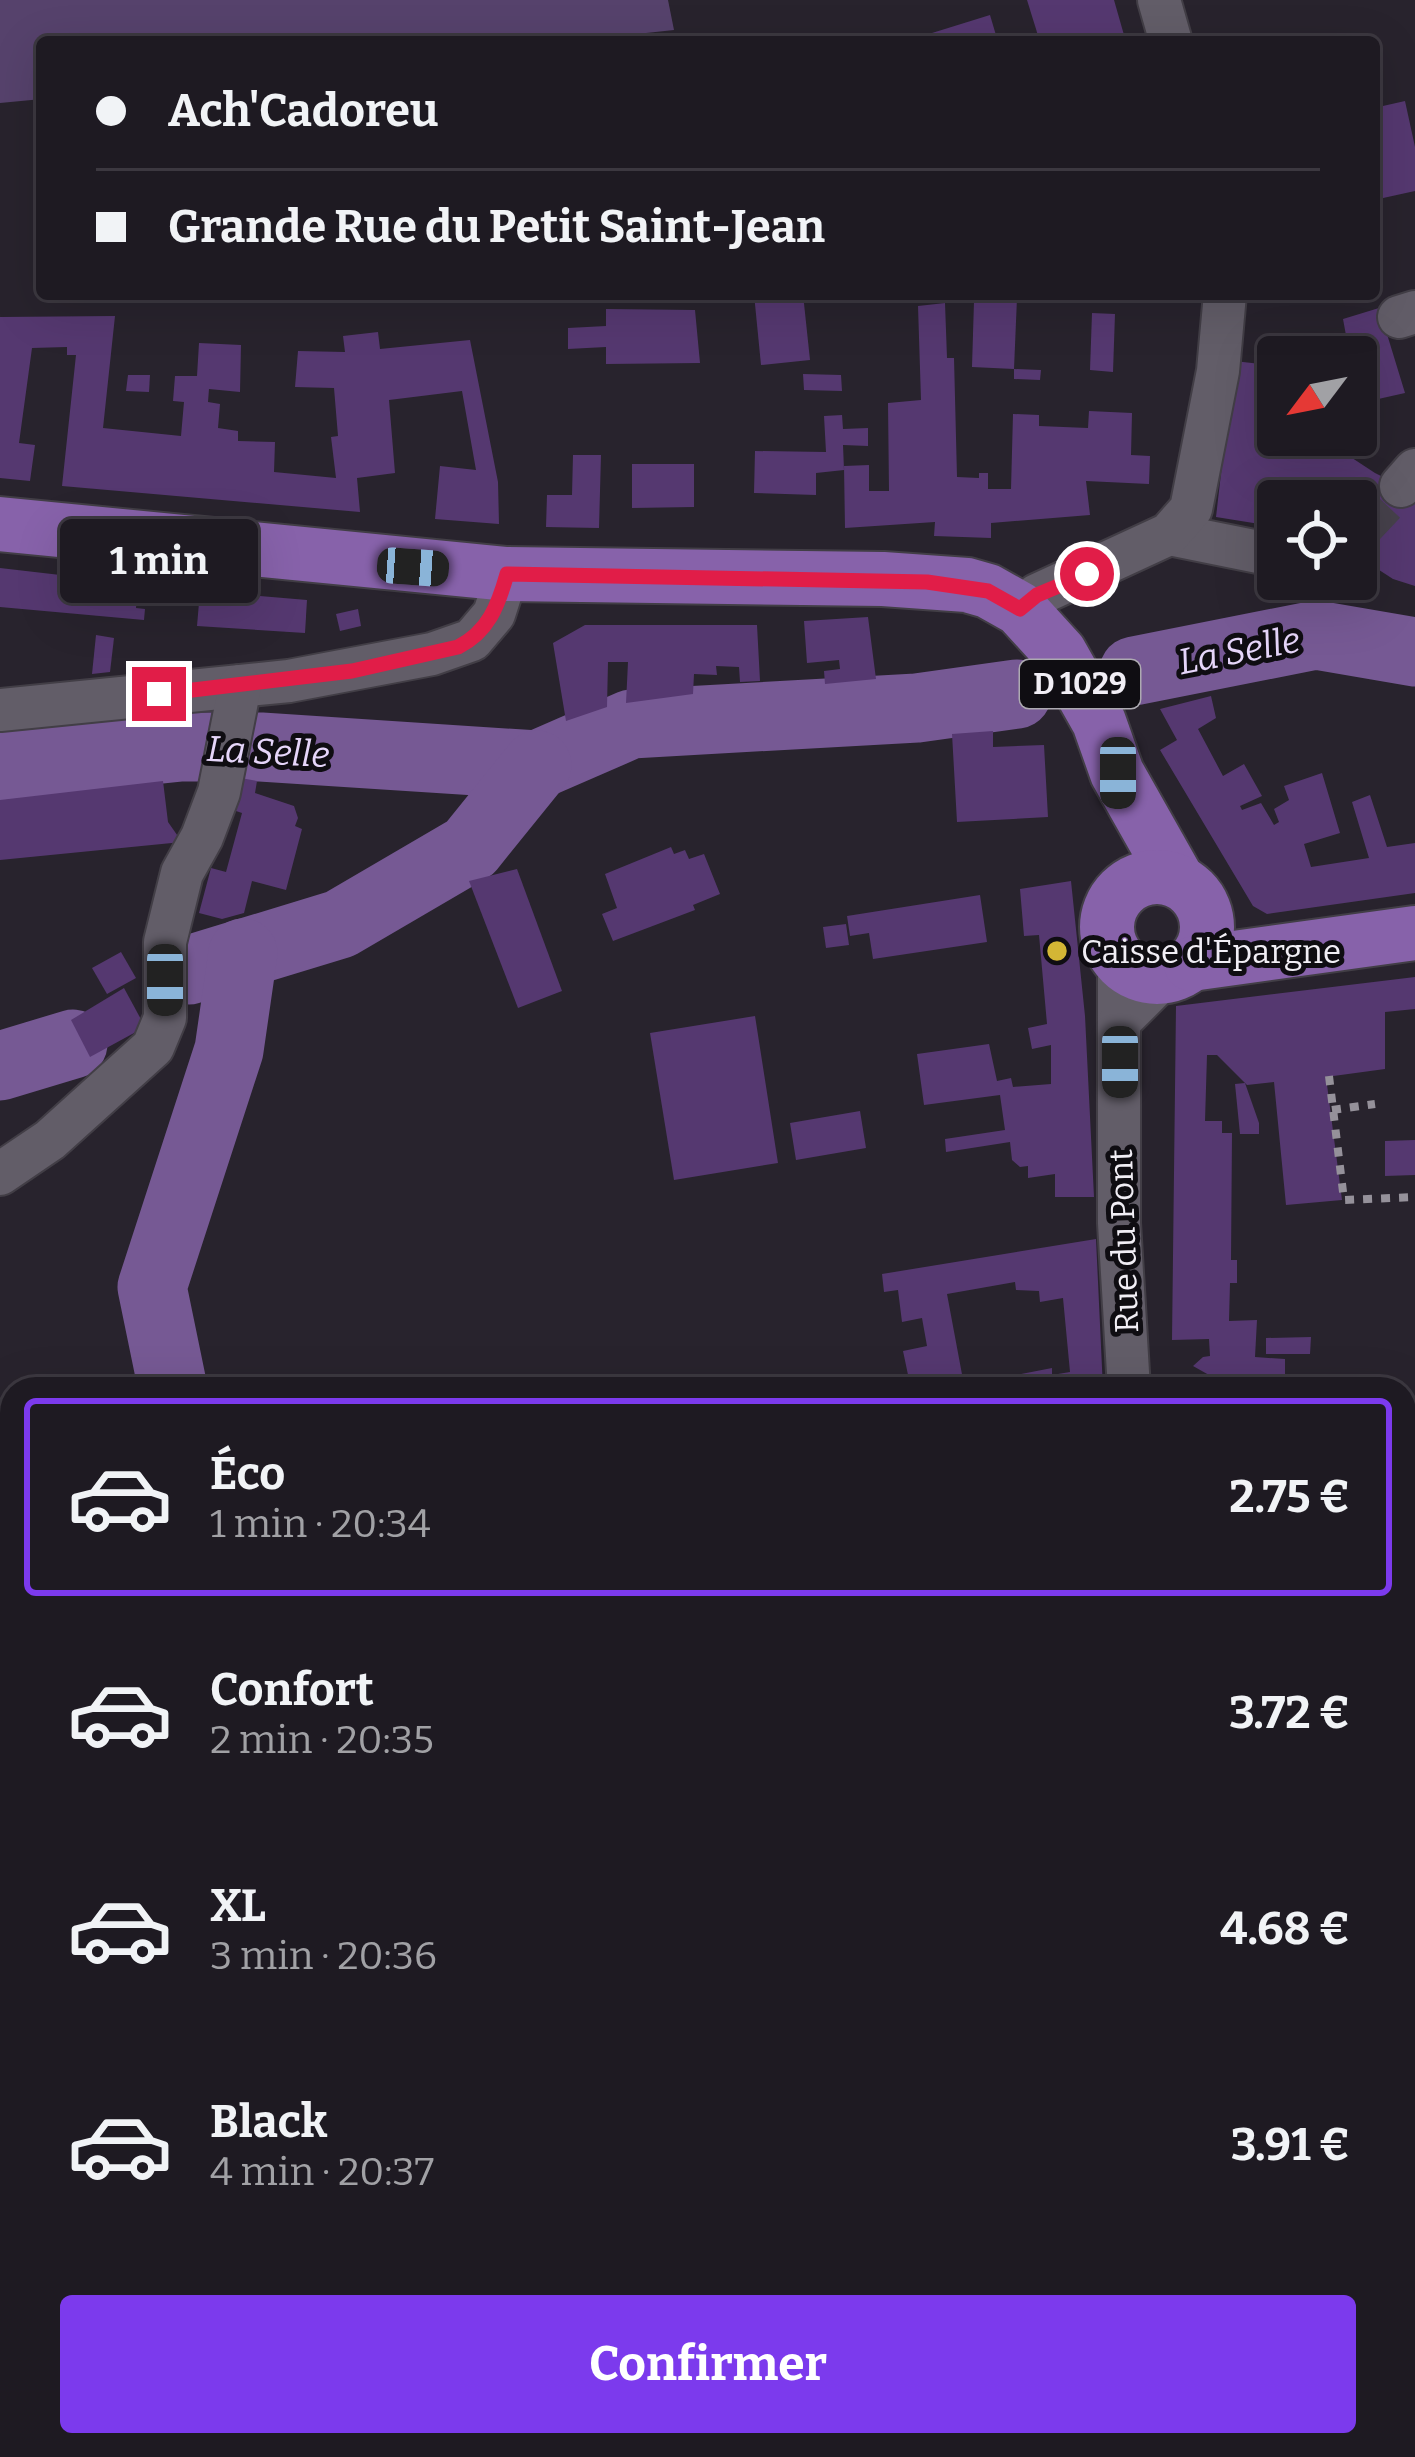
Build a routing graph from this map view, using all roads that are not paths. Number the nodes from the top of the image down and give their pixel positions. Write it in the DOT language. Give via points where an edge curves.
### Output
graph roads {
  1 [pos="1159,0"];
  2 [pos="1170,36"];
  3 [pos="1225,300"];
  4 [pos="0,524"];
  5 [pos="1168,534"];
  6 [pos="1257,552"];
  7 [pos="507,574"];
  8 [pos="1020,609"];
  9 [pos="240,686"];
  10 [pos="0,710"];
  11 [pos="1118,773"];
  12 [pos="1191,896"];
  13 [pos="1114,901"];
  14 [pos="1415,933"];
  15 [pos="1252,953"];
  16 [pos="1158,967"];
  17 [pos="0,1174"];
  18 [pos="1128,1377"];
  1 -- 2 [label="street"];
  3 -- 5 [label="street" via="1191,509"];
  4 -- 7 [label="main road, D 1029"];
  5 -- 6 [label="street"];
  5 -- 8 [label="street"];
  7 -- 8 [label="main road, D 1029" via="927,582 988,591"];
  7 -- 9 [label="street" via="494,614 458,647"];
  8 -- 11 [label="main road, D 1029" via="1082,688"];
  9 -- 10 [label="street"];
  9 -- 17 [label="street" via="220,792 182,873 165,942 165,1018 153,1046 50,1140"];
  11 -- 12 [label="main road, D 1029"];
  11 -- 13 [label="main road, D 1029"];
  12 -- 13 [label="main road" via="1149,877"];
  12 -- 15 [label="main road, D 1029"];
  12 -- 16 [label="main road" via="1207,930 1202,949"];
  13 -- 16 [label="main road" via="1108,931"];
  14 -- 15 [label="main road"];
  15 -- 16 [label="main road"];
  16 -- 18 [label="street, Rue du Pont" via="1120,1022"];
}
